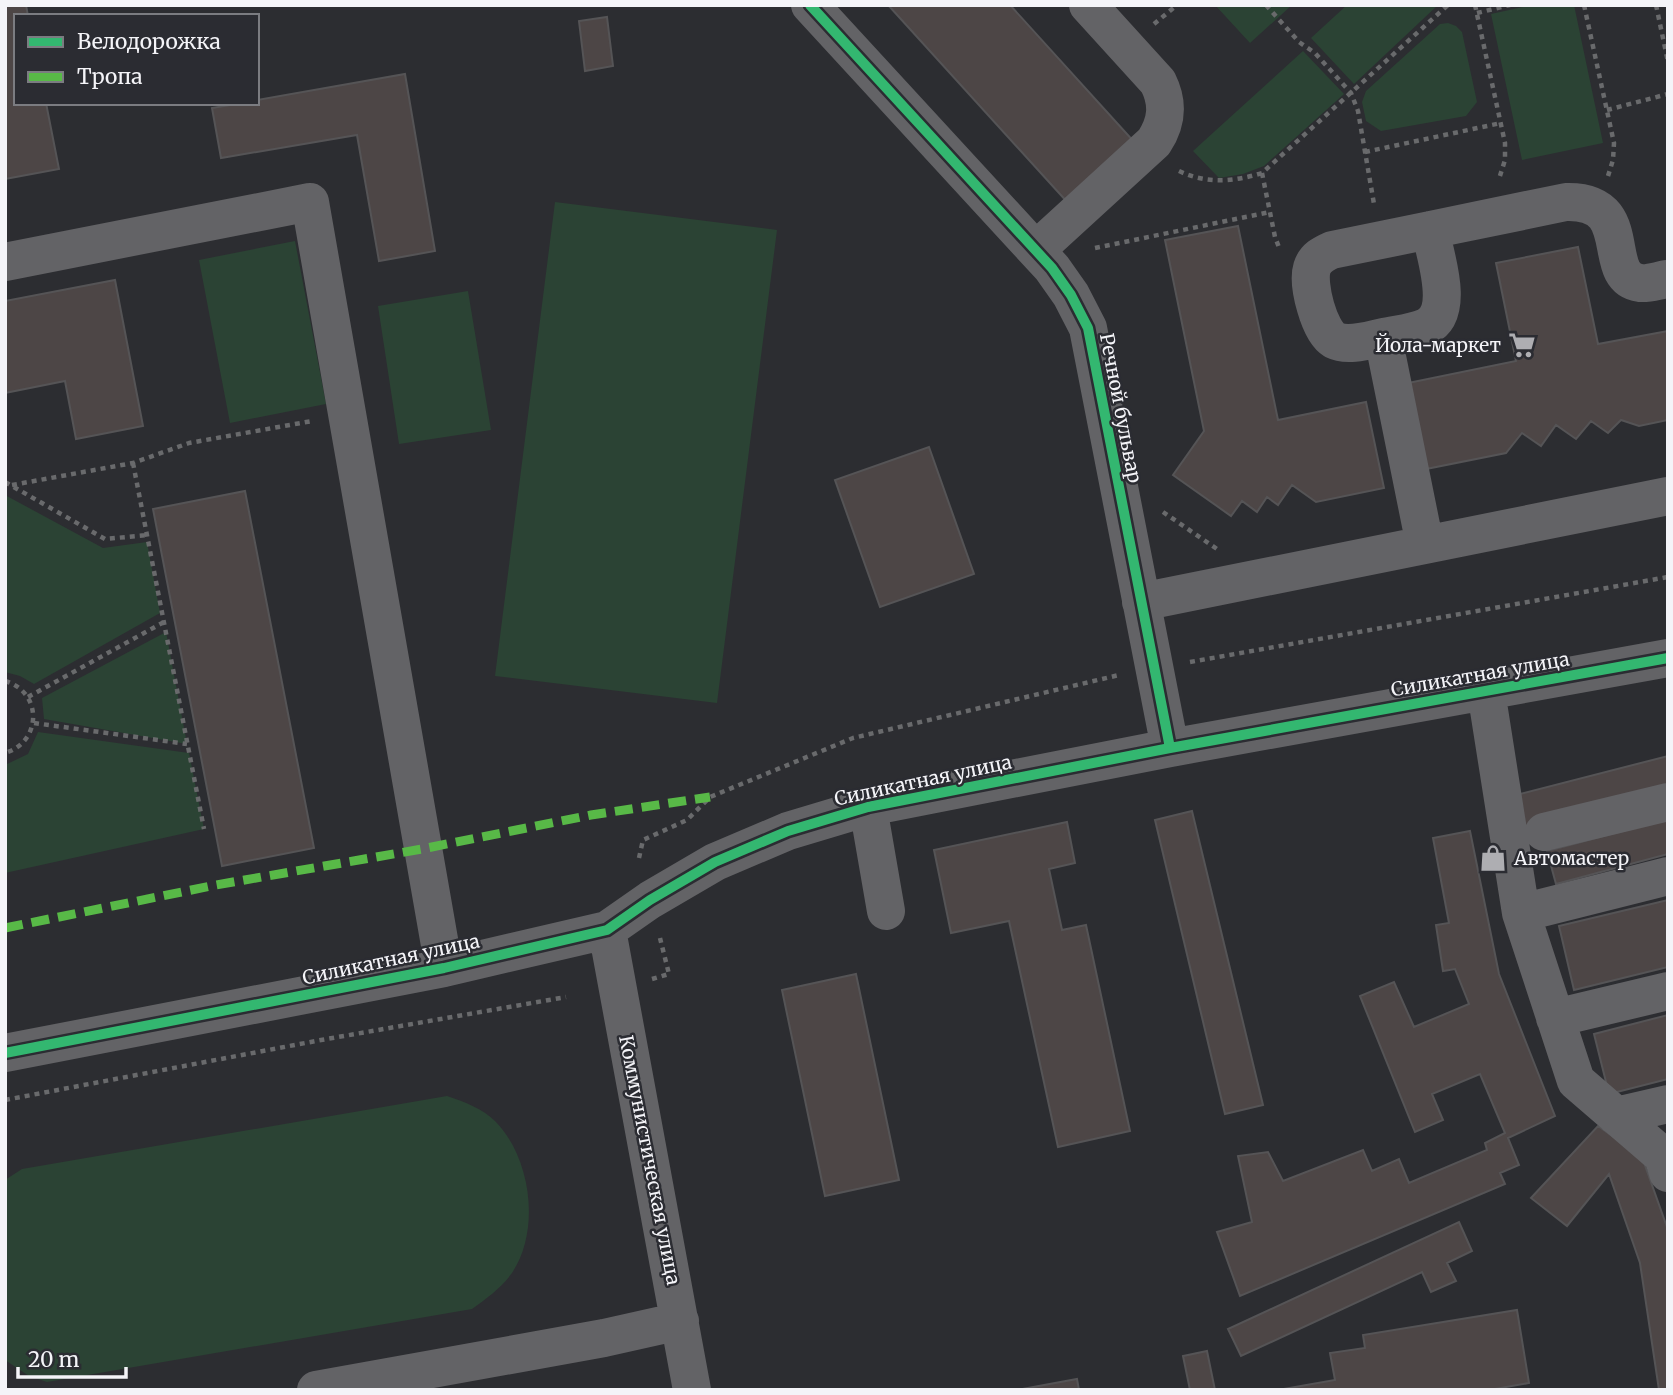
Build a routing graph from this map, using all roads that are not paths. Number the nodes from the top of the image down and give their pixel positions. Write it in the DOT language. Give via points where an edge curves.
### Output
graph roads {
  1 [pos="810,5"];
  2 [pos="1088,5"];
  3 [pos="1430,230"];
  4 [pos="1036,250"];
  5 [pos="5,262"];
  6 [pos="1668,279"];
  7 [pos="1383,337"];
  8 [pos="1668,496"];
  9 [pos="1425,545"];
  10 [pos="1141,602"];
  11 [pos="1668,658"];
  12 [pos="1486,691"];
  13 [pos="1170,748"];
  14 [pos="1668,802"];
  15 [pos="868,807"];
  16 [pos="1544,832"];
  17 [pos="1668,876"];
  18 [pos="886,911"];
  19 [pos="1521,914"];
  20 [pos="607,930"];
  21 [pos="444,968"];
  22 [pos="1668,990"];
  23 [pos="1555,1018"];
  24 [pos="5,1053"];
  25 [pos="1668,1104"];
  26 [pos="1616,1116"];
  27 [pos="1668,1173"];
  28 [pos="680,1321"];
  29 [pos="367,1385"];
  30 [pos="316,1390"];
  31 [pos="692,1390"];
  1 -- 4 [label="street, Речной бульвар"];
  2 -- 4 [label="street" via="1158,82 1166,106 1164,123 1146,150"];
  3 -- 6 [label="street" via="1579,202 1597,209 1612,225 1627,276 1640,283"];
  3 -- 7 [label="street" via="1442,295 1440,313 1428,326"];
  3 -- 7 [label="street" via="1322,254 1311,270 1326,334 1350,343"];
  4 -- 10 [label="street, Речной бульвар" via="1071,295 1088,328"];
  5 -- 21 [label="street" via="310,202"];
  7 -- 9 [label="street"];
  8 -- 9 [label="street"];
  9 -- 10 [label="street"];
  10 -- 13 [label="street, Речной бульвар"];
  11 -- 12 [label="street, Силикатная улица"];
  12 -- 13 [label="street, Силикатная улица"];
  12 -- 19 [label="street"];
  13 -- 15 [label="street, Силикатная улица"];
  14 -- 16 [label="street"];
  15 -- 18 [label="street"];
  15 -- 20 [label="street, Силикатная улица" via="788,831 715,862"];
  17 -- 19 [label="street"];
  19 -- 23 [label="street"];
  20 -- 21 [label="street, Силикатная улица"];
  20 -- 28 [label="street, Коммунистическая улица"];
  21 -- 24 [label="street, Силикатная улица"];
  22 -- 23 [label="street"];
  23 -- 26 [label="street" via="1576,1081"];
  25 -- 26 [label="street"];
  26 -- 27 [label="street" via="1663,1156"];
  28 -- 29 [label="street"];
  28 -- 31 [label="street, Коммунистическая улица"];
  29 -- 30 [label="street"];
}
